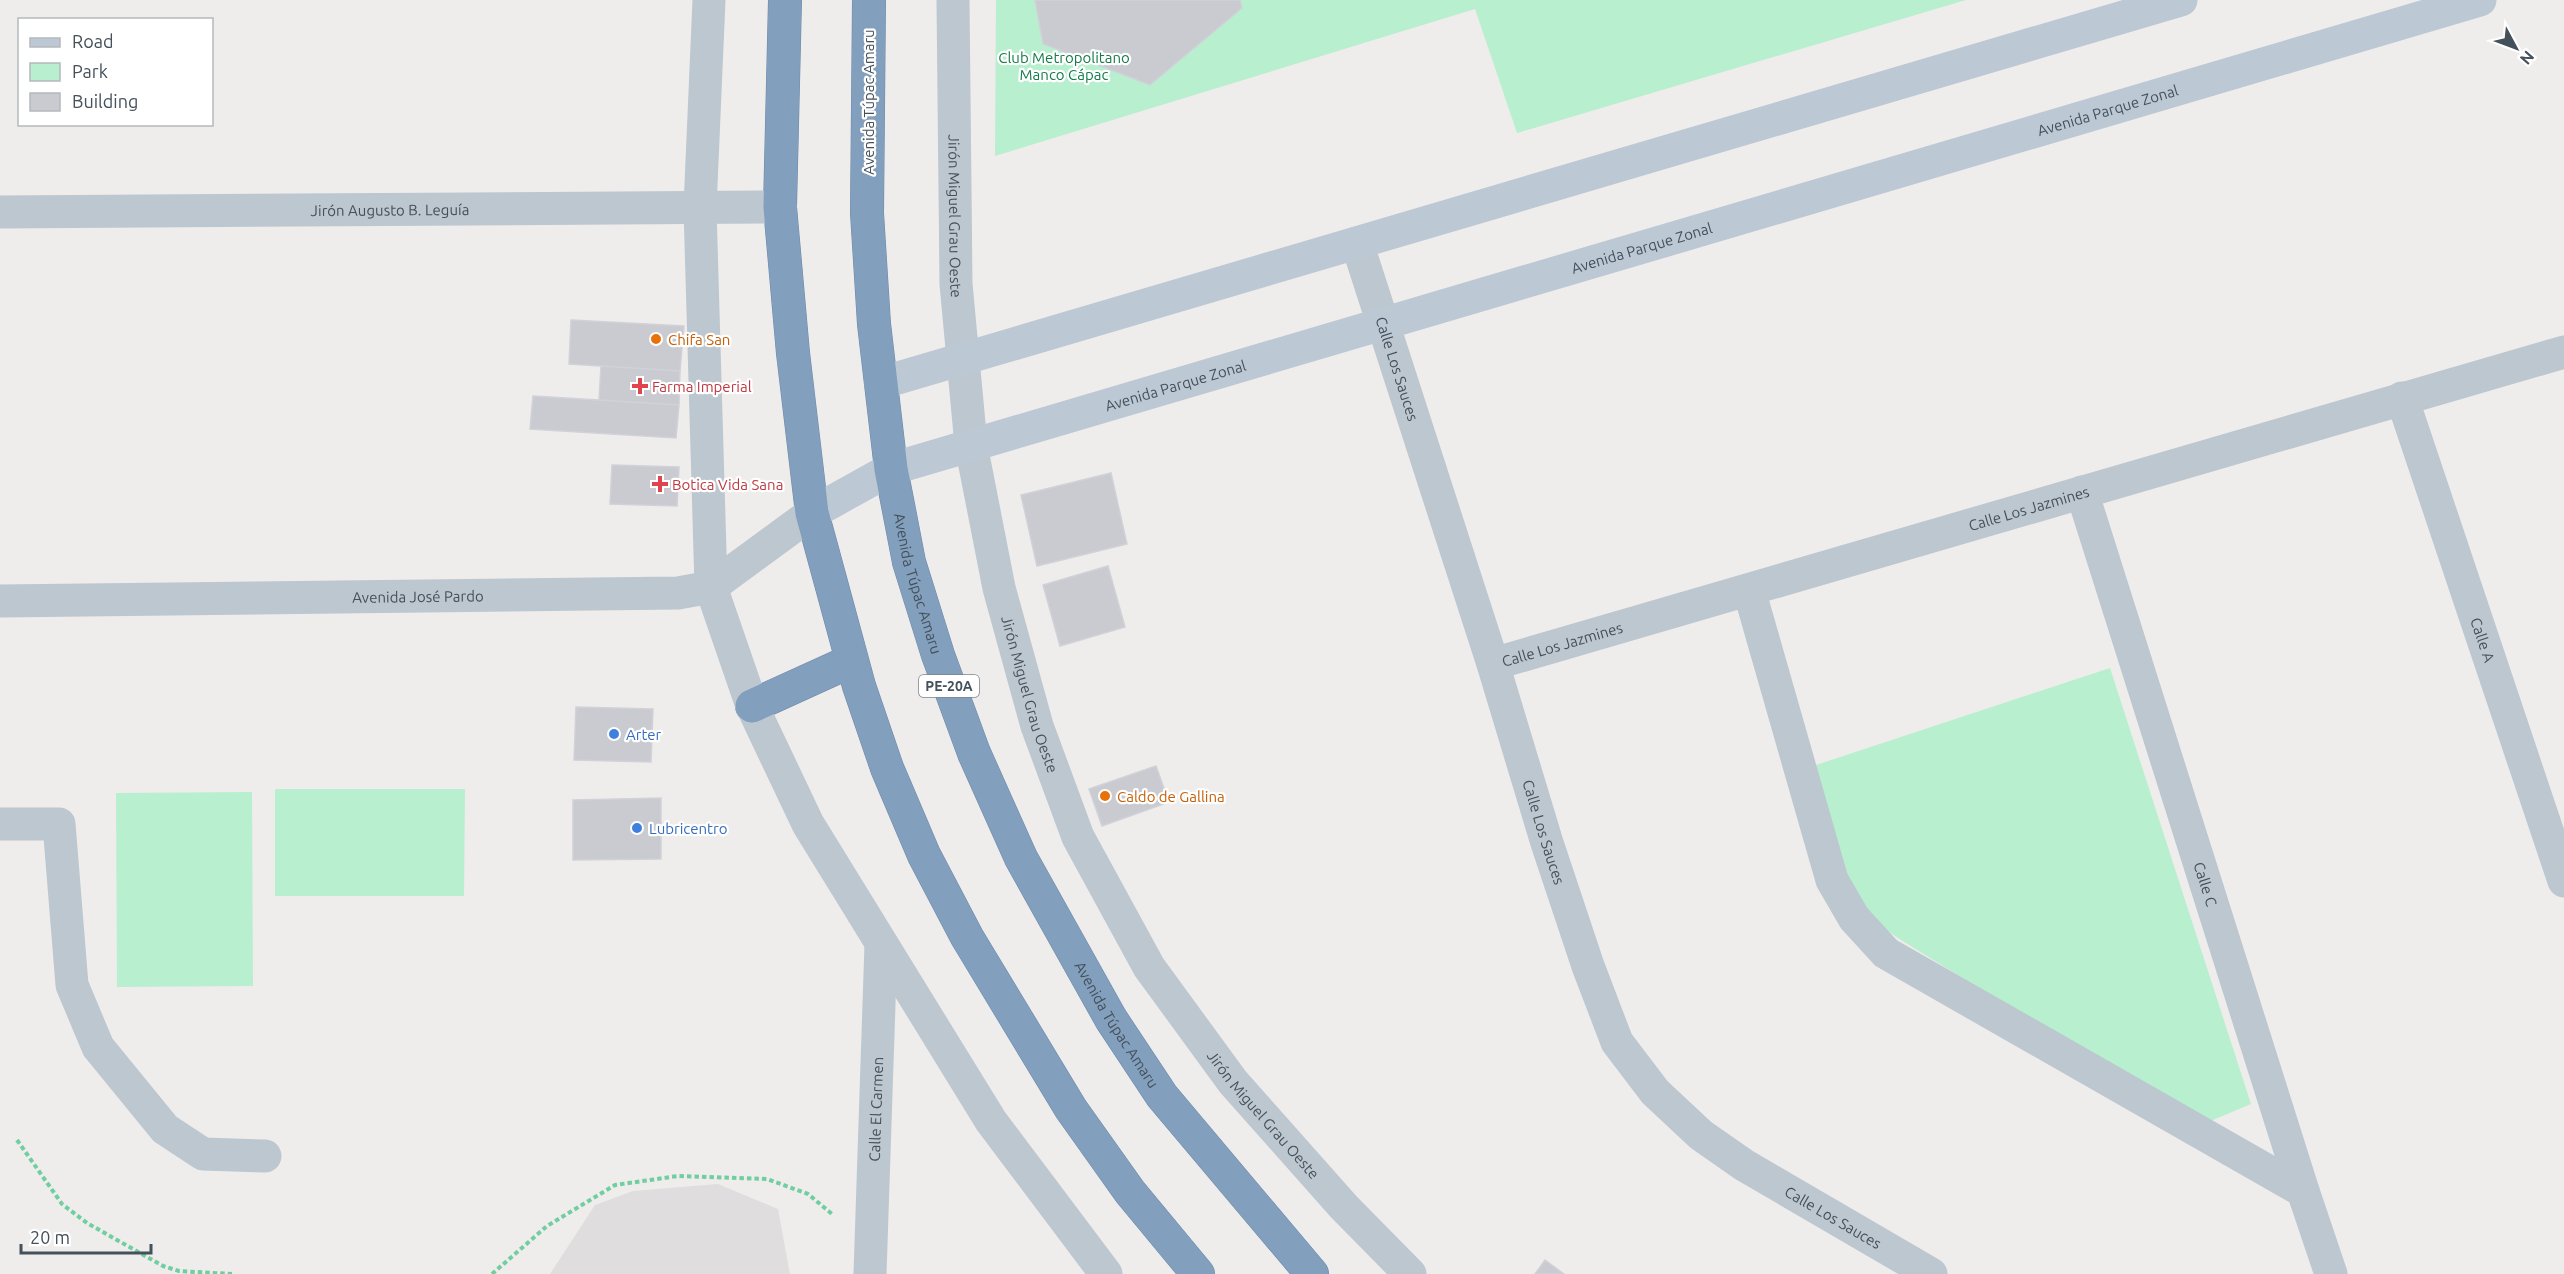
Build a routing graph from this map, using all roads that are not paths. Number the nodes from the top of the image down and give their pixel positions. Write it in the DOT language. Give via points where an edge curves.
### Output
graph roads {
  1 [pos="709,0"];
  2 [pos="785,0"];
  3 [pos="869,0"];
  4 [pos="953,0"];
  5 [pos="2181,0"];
  6 [pos="2480,0"];
  7 [pos="780,207"];
  8 [pos="700,208"];
  9 [pos="0,212"];
  10 [pos="1357,243"];
  11 [pos="1383,323"];
  12 [pos="2564,352"];
  13 [pos="963,359"];
  14 [pos="881,382"];
  15 [pos="2402,398"];
  16 [pos="971,446"];
  17 [pos="891,469"];
  18 [pos="2082,492"];
  19 [pos="812,513"];
  20 [pos="711,588"];
  21 [pos="1749,590"];
  22 [pos="0,601"];
  23 [pos="851,661"];
  24 [pos="1493,664"];
  25 [pos="752,706"];
  26 [pos="0,824"];
  27 [pos="2564,880"];
  28 [pos="881,944"];
  29 [pos="265,1156"];
  30 [pos="2303,1191"];
  31 [pos="870,1260"];
  32 [pos="1106,1274"];
  33 [pos="1198,1274"];
  34 [pos="1312,1274"];
  35 [pos="1410,1274"];
  36 [pos="1931,1274"];
  37 [pos="2331,1274"];
  1 -- 8 [label="street"];
  2 -- 7 [label="highway"];
  3 -- 14 [label="highway, Avenida Túpac Amaru / PE-20A" via="867,213"];
  4 -- 13 [label="street, Jirón Miguel Grau Oeste" via="956,284"];
  5 -- 10 [label="main road"];
  6 -- 11 [label="main road, Avenida Parque Zonal"];
  7 -- 8 [label="street, Jirón Augusto B. Leguía"];
  7 -- 19 [label="highway"];
  8 -- 9 [label="street, Jirón Augusto B. Leguía"];
  8 -- 20 [label="street"];
  10 -- 11 [label="street, Calle Los Sauces"];
  10 -- 13 [label="main road"];
  11 -- 16 [label="main road, Avenida Parque Zonal"];
  11 -- 24 [label="street, Calle Los Sauces"];
  12 -- 15 [label="street, Calle Los Jazmines"];
  13 -- 14 [label="main road"];
  13 -- 16 [label="street, Jirón Miguel Grau Oeste"];
  14 -- 17 [label="highway, Avenida Túpac Amaru / PE-20A"];
  15 -- 18 [label="street, Calle Los Jazmines"];
  15 -- 27 [label="street, Calle A"];
  16 -- 17 [label="main road, Avenida Parque Zonal"];
  16 -- 35 [label="street, Jirón Miguel Grau Oeste" via="999,588 1037,726 1078,837 1149,967 1233,1082 1344,1207"];
  17 -- 19 [label="main road, Avenida Parque Zonal"];
  17 -- 34 [label="highway, Avenida Túpac Amaru / PE-20A" via="909,562 938,655 974,753 1021,858 1111,1019 1162,1096"];
  18 -- 21 [label="street, Calle Los Jazmines"];
  18 -- 30 [label="street, Calle C"];
  19 -- 20 [label="street, Avenida José Pardo"];
  19 -- 23 [label="highway"];
  20 -- 22 [label="street, Avenida José Pardo" via="678,593"];
  20 -- 25 [label="street"];
  21 -- 24 [label="street, Calle Los Jazmines"];
  21 -- 30 [label="street" via="1832,880 1854,918 1886,953"];
  23 -- 25 [label="highway"];
  23 -- 33 [label="highway" via="886,768 924,855 967,938 1071,1109 1130,1192"];
  24 -- 36 [label="street, Calle Los Sauces" via="1547,843 1617,1042 1655,1092 1701,1135 1744,1165"];
  25 -- 28 [label="street" via="808,824"];
  26 -- 29 [label="street" via="59,824 72,985 98,1047 165,1129 203,1154"];
  28 -- 31 [label="street, Calle El Carmen"];
  28 -- 32 [label="street" via="991,1121"];
  30 -- 37 [label="street, Calle C"];
}
